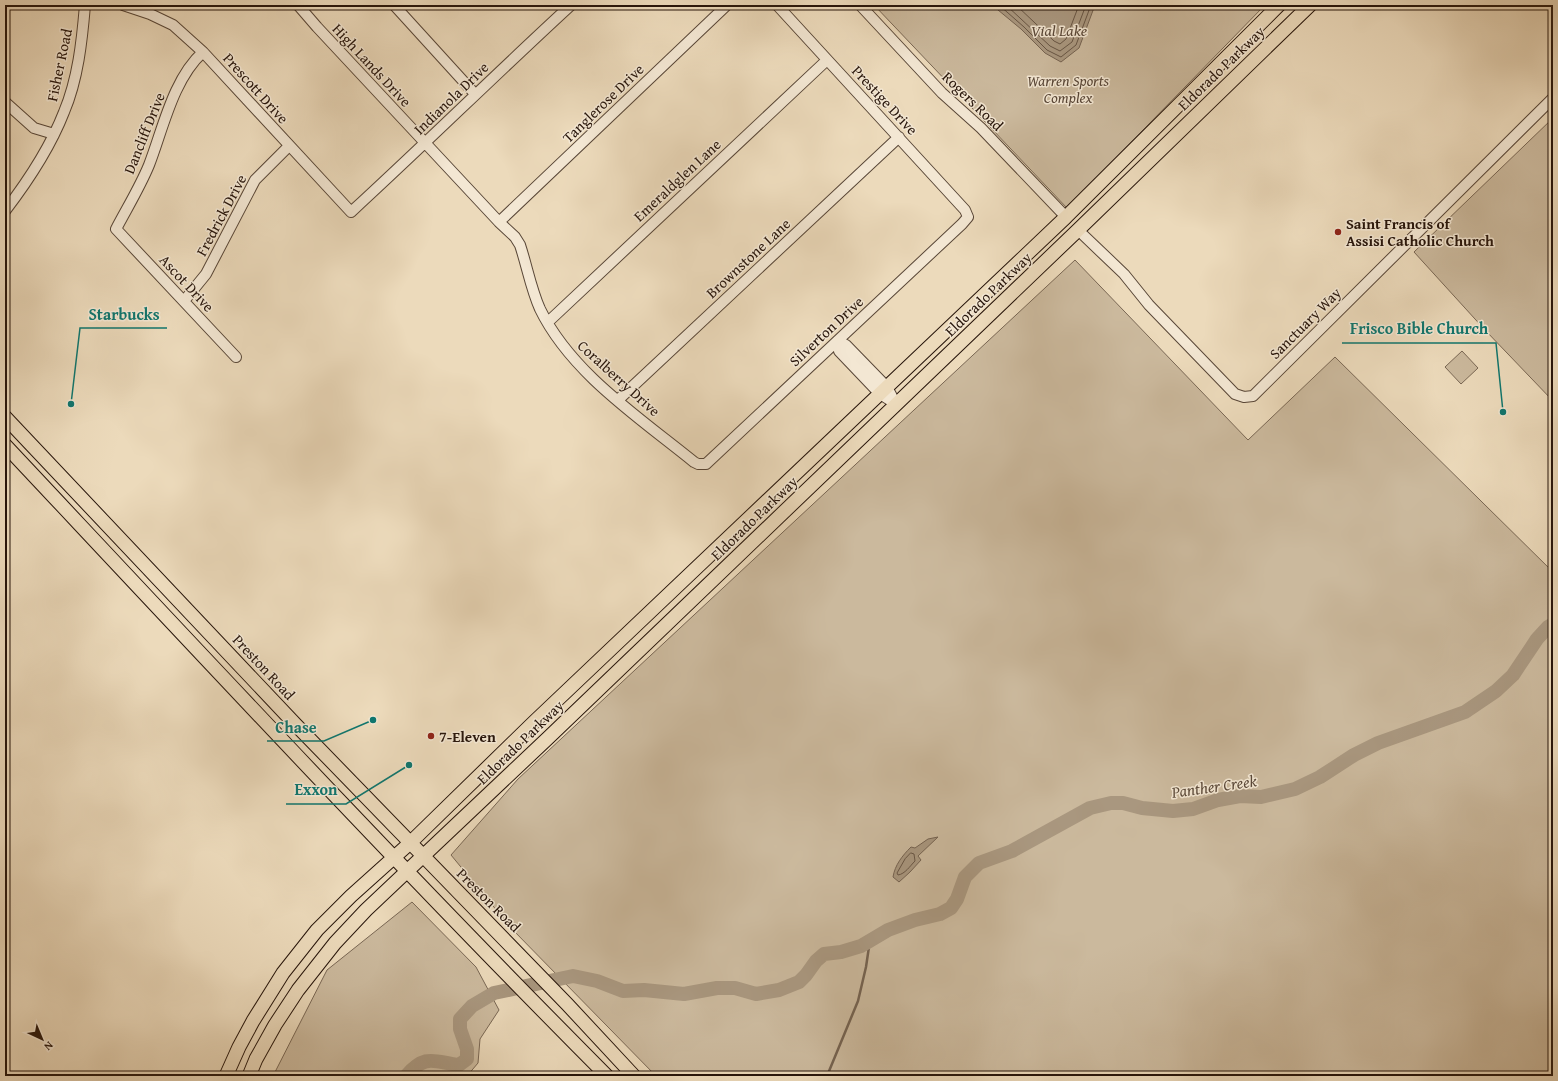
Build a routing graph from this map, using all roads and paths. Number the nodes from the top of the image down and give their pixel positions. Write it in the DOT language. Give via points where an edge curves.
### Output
graph roads {
  1 [pos="85,5"];
  2 [pos="123,5"];
  3 [pos="298,5"];
  4 [pos="394,5"];
  5 [pos="777,5"];
  6 [pos="860,5"];
  7 [pos="1279,5"];
  8 [pos="1310,5"];
  9 [pos="564,7"];
  10 [pos="722,7"];
  11 [pos="203,52"];
  12 [pos="827,60"];
  13 [pos="1200,85"];
  14 [pos="475,94"];
  15 [pos="1553,98"];
  16 [pos="1212,99"];
  17 [pos="5,102"];
  18 [pos="54,134"];
  19 [pos="899,137"];
  20 [pos="426,144"];
  21 [pos="289,146"];
  22 [pos="5,211"];
  23 [pos="351,212"];
  24 [pos="968,217"];
  25 [pos="1066,217"];
  26 [pos="499,222"];
  27 [pos="116,229"];
  28 [pos="1078,230"];
  29 [pos="184,301"];
  30 [pos="548,322"];
  31 [pos="838,341"];
  32 [pos="236,357"];
  33 [pos="883,390"];
  34 [pos="618,400"];
  35 [pos="896,404"];
  36 [pos="5,418"];
  37 [pos="5,445"];
  38 [pos="702,465"];
  39 [pos="88,506"];
  40 [pos="75,518"];
  41 [pos="648,614"];
  42 [pos="662,628"];
  43 [pos="237,662"];
  44 [pos="221,677"];
  45 [pos="533,723"];
  46 [pos="548,738"];
  47 [pos="410,842"];
  48 [pos="423,856"];
  49 [pos="393,857"];
  50 [pos="407,871"];
  51 [pos="226,1075"];
  52 [pos="249,1076"];
  53 [pos="607,1076"];
  54 [pos="634,1076"];
  1 -- 18 [label="street, Fisher Road" via="72,90"];
  2 -- 11 [label="street, Prescott Drive" via="173,25"];
  3 -- 20 [label="street, High Lands Drive"];
  4 -- 14 [label="street"];
  5 -- 12 [label="street, Prestige Drive"];
  6 -- 25 [label="street, Rogers Road" via="942,93 981,128"];
  7 -- 13 [label="main road, Eldorado Parkway"];
  8 -- 16 [label="main road, Eldorado Parkway"];
  9 -- 14 [label="street, Indianola Drive"];
  10 -- 26 [label="street, Tanglerose Drive"];
  11 -- 21 [label="street, Prescott Drive"];
  11 -- 27 [label="street, Dancliff Drive" via="183,77 148,167"];
  12 -- 19 [label="street, Prestige Drive"];
  12 -- 30 [label="street, Emeraldglen Lane"];
  13 -- 16 [label="main road"];
  13 -- 25 [label="main road, Eldorado Parkway"];
  14 -- 20 [label="street, Indianola Drive"];
  15 -- 28 [label="street, Sanctuary Way" via="1253,396 1234,394 1149,305 1124,274"];
  16 -- 28 [label="main road, Eldorado Parkway"];
  17 -- 18 [label="street" via="34,128"];
  18 -- 22 [label="street, Fisher Road" via="35,168"];
  19 -- 24 [label="street, Prestige Drive" via="965,210"];
  19 -- 34 [label="street, Brownstone Lane"];
  20 -- 23 [label="street, Indianola Drive"];
  20 -- 26 [label="street, Coralberry Drive"];
  21 -- 23 [label="street, Prescott Drive"];
  21 -- 29 [label="street, Fredrick Drive" via="255,180 206,274"];
  24 -- 31 [label="street, Silverton Drive"];
  25 -- 28 [label="main road"];
  25 -- 33 [label="main road, Eldorado Parkway"];
  26 -- 30 [label="street, Coralberry Drive" via="520,245 537,303"];
  27 -- 29 [label="street, Ascot Drive"];
  28 -- 35 [label="main road, Eldorado Parkway"];
  29 -- 32 [label="street, Ascot Drive"];
  30 -- 34 [label="street, Coralberry Drive" via="568,354"];
  31 -- 33 [label="street" via="846,345"];
  31 -- 38 [label="street, Silverton Drive"];
  33 -- 35 [label="street"];
  33 -- 41 [label="main road, Eldorado Parkway"];
  34 -- 38 [label="street, Coralberry Drive" via="694,462"];
  35 -- 42 [label="main road, Eldorado Parkway"];
  36 -- 39 [label="main road, Preston Road"];
  37 -- 40 [label="main road"];
  39 -- 40 [label="main road"];
  39 -- 43 [label="main road, Preston Road"];
  40 -- 44 [label="main road"];
  41 -- 42 [label="main road"];
  41 -- 45 [label="main road, Eldorado Parkway"];
  42 -- 46 [label="main road, Eldorado Parkway"];
  43 -- 44 [label="main road"];
  43 -- 47 [label="main road, Preston Road"];
  44 -- 49 [label="main road"];
  45 -- 46 [label="main road"];
  45 -- 47 [label="main road, Eldorado Parkway"];
  46 -- 48 [label="main road, Eldorado Parkway"];
  47 -- 48 [label="main road, Preston Road"];
  47 -- 49 [label="main road, Eldorado Parkway"];
  48 -- 50 [label="main road, Eldorado Parkway"];
  48 -- 54 [label="main road, Preston Road"];
  49 -- 50 [label="main road"];
  49 -- 51 [label="main road, Eldorado Parkway" via="317,930 283,974 238,1047"];
  50 -- 52 [label="main road, Eldorado Parkway" via="335,943 298,990 256,1059"];
  50 -- 53 [label="main road"];
}
